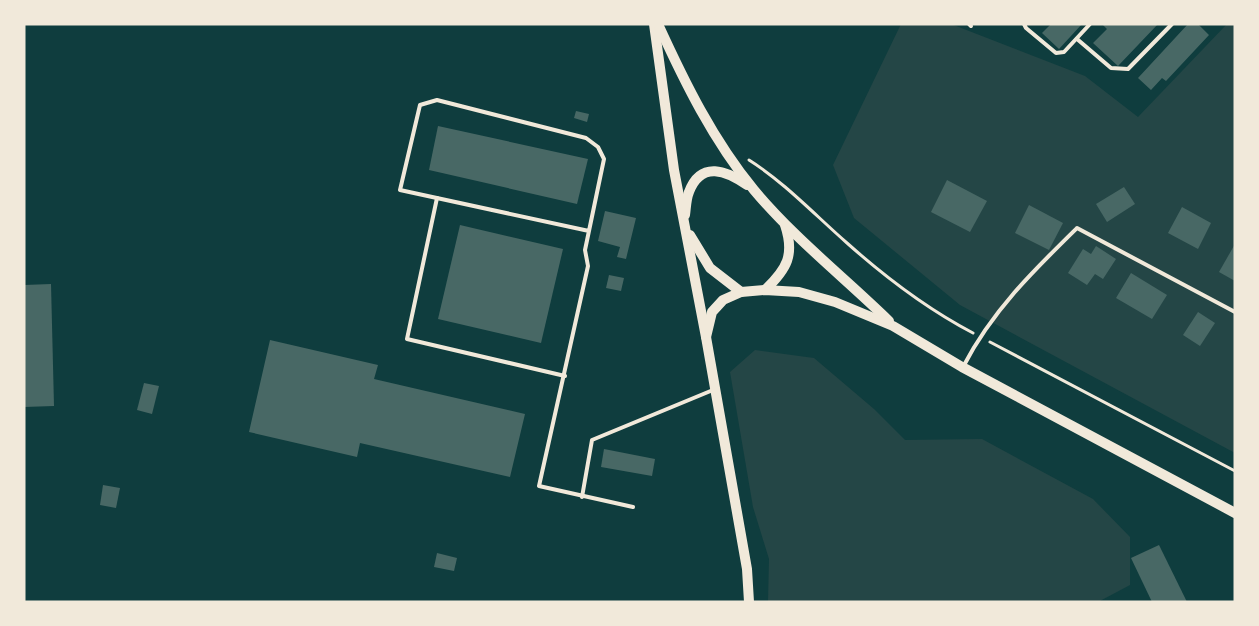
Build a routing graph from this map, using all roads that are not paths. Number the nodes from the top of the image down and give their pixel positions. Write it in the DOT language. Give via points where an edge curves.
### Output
graph roads {
  1 [pos="656,24"];
  2 [pos="1024,24"];
  3 [pos="1090,24"];
  4 [pos="1172,24"];
  5 [pos="1077,39"];
  6 [pos="754,190"];
  7 [pos="437,198"];
  8 [pos="784,223"];
  9 [pos="684,224"];
  10 [pos="589,231"];
  11 [pos="765,290"];
  12 [pos="741,292"];
  13 [pos="1235,312"];
  14 [pos="893,326"];
  15 [pos="706,337"];
  16 [pos="962,367"];
  17 [pos="565,376"];
  18 [pos="715,390"];
  19 [pos="582,497"];
  20 [pos="633,507"];
  21 [pos="1235,513"];
  22 [pos="748,602"];
  1 -- 6 [label="main road" via="705,119"];
  1 -- 9 [label="main road"];
  2 -- 5 [label="lane" via="1056,53 1064,52"];
  3 -- 5 [label="lane"];
  4 -- 5 [label="lane" via="1128,69 1112,68"];
  6 -- 8 [label="main road"];
  6 -- 9 [label="main road" via="731,174 708,172 697,179 689,192"];
  7 -- 10 [label="lane"];
  7 -- 10 [label="lane" via="400,190 420,105 437,100 586,138 598,147 604,159"];
  7 -- 17 [label="lane" via="406,339"];
  8 -- 11 [label="main road" via="790,241 789,256 782,274"];
  8 -- 14 [label="main road"];
  9 -- 12 [label="main road" via="710,268"];
  9 -- 15 [label="main road"];
  10 -- 17 [label="lane" via="585,250 588,266"];
  11 -- 12 [label="main road"];
  11 -- 14 [label="main road" via="799,292 835,302"];
  12 -- 15 [label="main road" via="723,300 712,312"];
  13 -- 16 [label="lane" via="1077,228 1021,283"];
  14 -- 16 [label="main road"];
  15 -- 18 [label="main road"];
  16 -- 21 [label="main road"];
  17 -- 19 [label="lane" via="539,486"];
  18 -- 19 [label="lane" via="592,440"];
  18 -- 22 [label="main road" via="747,569"];
  19 -- 20 [label="lane"];
}
